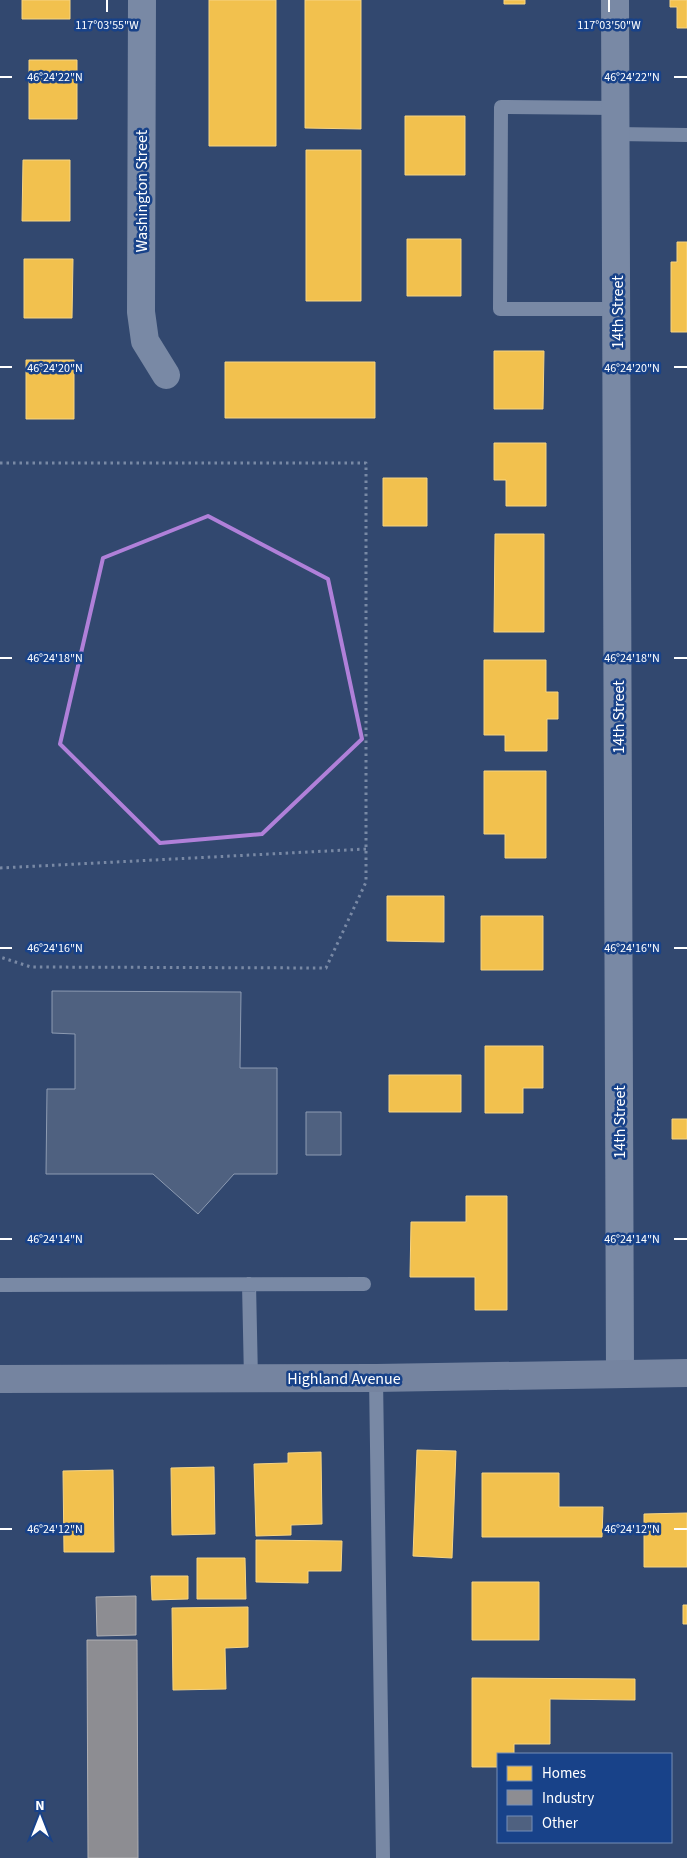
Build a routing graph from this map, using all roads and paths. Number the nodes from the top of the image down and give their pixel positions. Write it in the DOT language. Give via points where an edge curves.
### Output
graph roads {
  1 [pos="142,0"];
  2 [pos="616,0"];
  3 [pos="616,121"];
  4 [pos="687,135"];
  5 [pos="617,310"];
  6 [pos="166,375"];
  7 [pos="0,463"];
  8 [pos="366,849"];
  9 [pos="0,868"];
  10 [pos="0,957"];
  11 [pos="249,1284"];
  12 [pos="364,1284"];
  13 [pos="0,1285"];
  14 [pos="620,1373"];
  15 [pos="687,1373"];
  16 [pos="251,1378"];
  17 [pos="376,1378"];
  18 [pos="0,1379"];
  19 [pos="383,1858"];
  1 -- 6 [label="street, Washington Street" via="141,312 145,341"];
  2 -- 3 [label="street, 14th Street"];
  3 -- 4 [label="lane"];
  3 -- 5 [label="street, 14th Street"];
  3 -- 5 [label="lane" via="501,107 500,309"];
  5 -- 14 [label="street, 14th Street"];
  7 -- 8 [label="path" via="366,463"];
  8 -- 9 [label="path"];
  8 -- 10 [label="path" via="366,882 326,968 31,967"];
  11 -- 12 [label="lane"];
  11 -- 13 [label="lane"];
  11 -- 16 [label="lane"];
  14 -- 15 [label="main road, Highland Avenue"];
  14 -- 17 [label="main road, Highland Avenue"];
  16 -- 17 [label="main road, Highland Avenue"];
  16 -- 18 [label="main road, Highland Avenue"];
  17 -- 19 [label="lane"];
}
